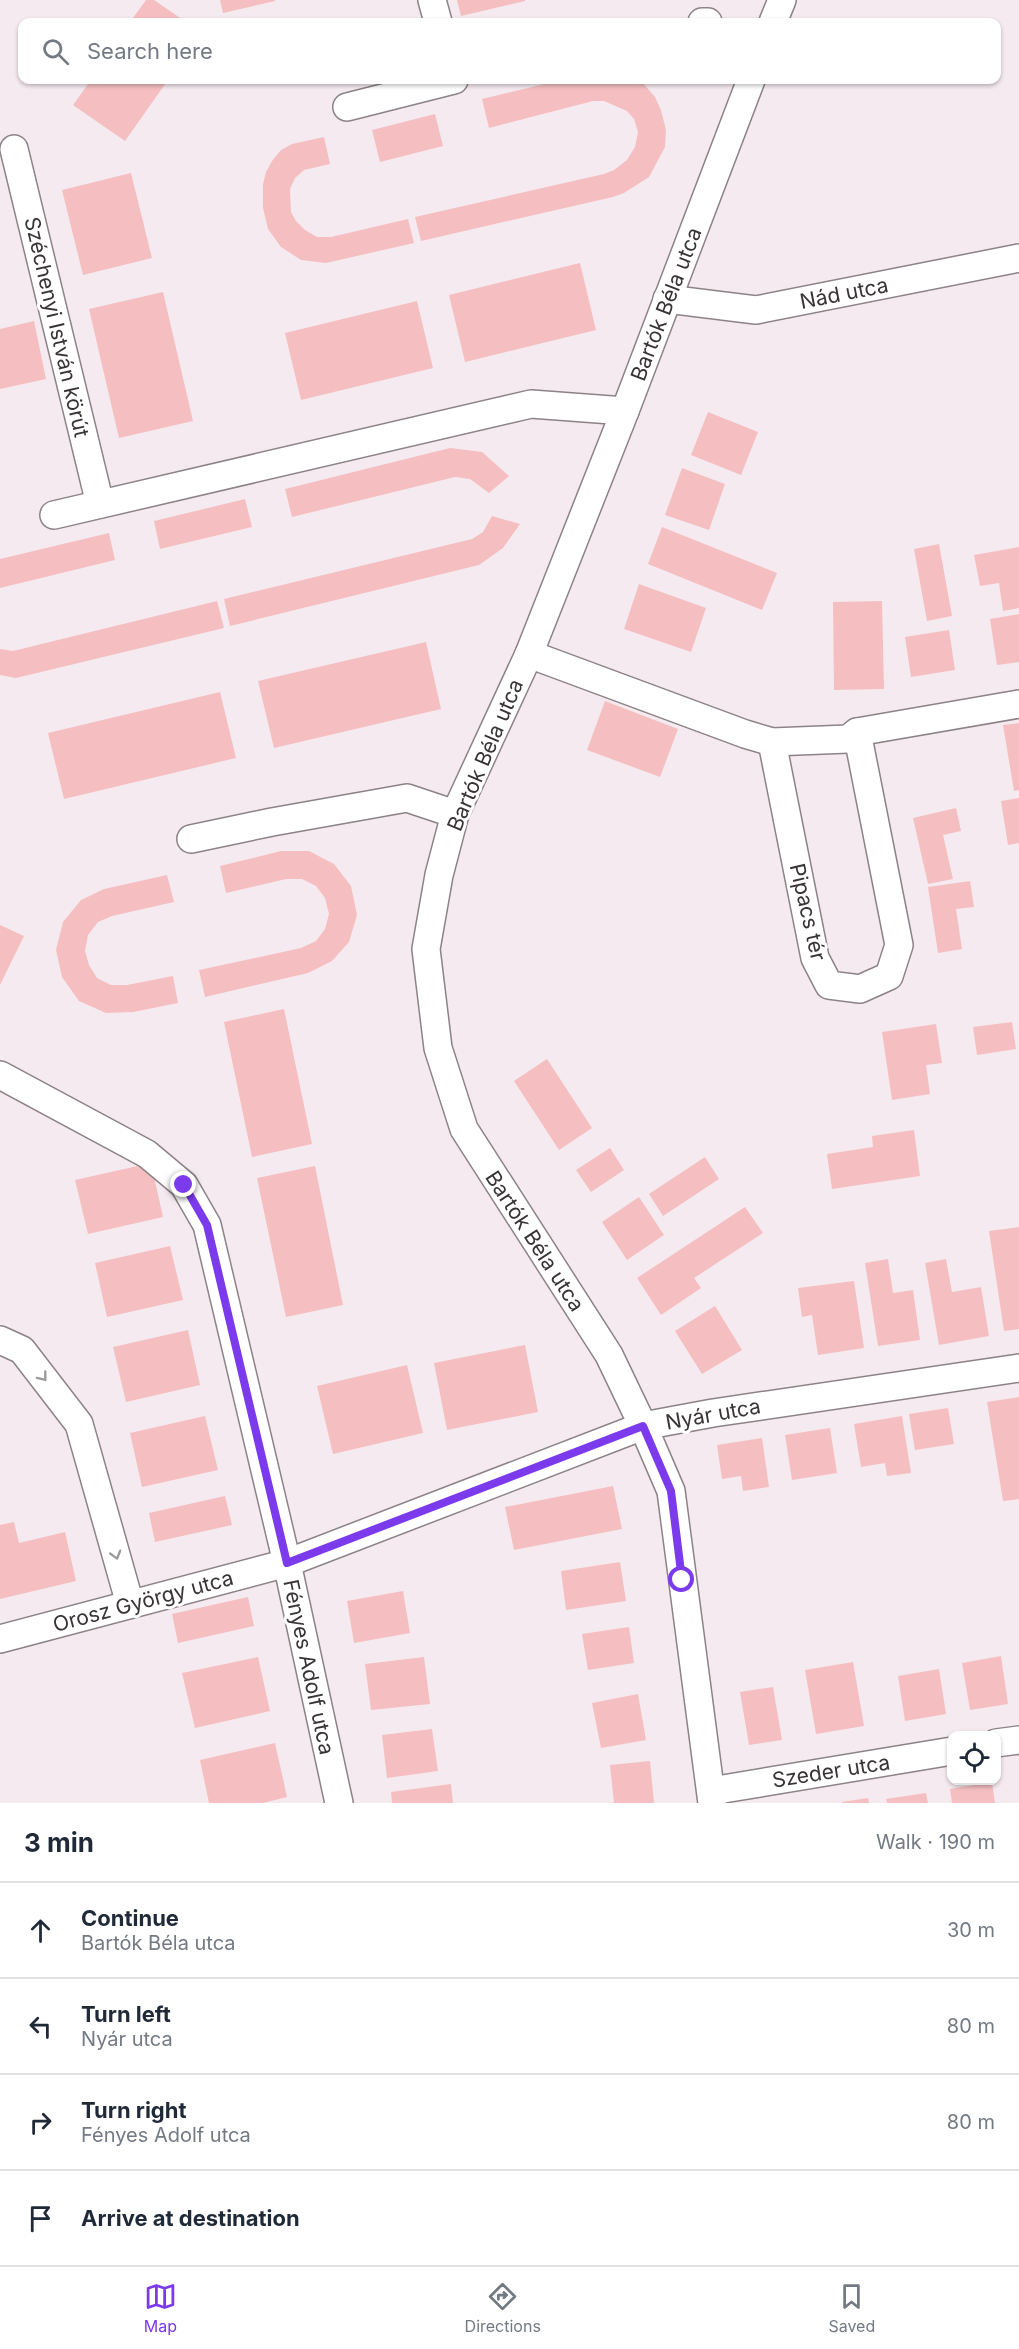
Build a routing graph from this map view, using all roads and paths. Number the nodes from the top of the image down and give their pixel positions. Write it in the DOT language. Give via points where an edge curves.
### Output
graph roads {
  1 [pos="432,0"];
  2 [pos="782,0"];
  3 [pos="437,18"];
  4 [pos="775,18"];
  5 [pos="437,84"];
  6 [pos="749,84"];
  7 [pos="347,107"];
  8 [pos="14,149"];
  9 [pos="1019,258"];
  10 [pos="667,299"];
  11 [pos="625,411"];
  12 [pos="100,504"];
  13 [pos="54,515"];
  14 [pos="529,654"];
  15 [pos="1019,704"];
  16 [pos="857,732"];
  17 [pos="772,742"];
  18 [pos="455,814"];
  19 [pos="191,839"];
  20 [pos="0,1075"];
  21 [pos="0,1340"];
  22 [pos="1019,1368"];
  23 [pos="643,1426"];
  24 [pos="287,1563"];
  25 [pos="130,1605"];
  26 [pos="0,1639"];
  27 [pos="1019,1740"];
  28 [pos="1001,1742"];
  29 [pos="947,1752"];
  30 [pos="711,1797"];
  31 [pos="339,1803"];
  1 -- 3 [label="street"];
  2 -- 4 [label="street"];
  5 -- 7 [label="street"];
  6 -- 10 [label="street, Bartók Béla utca"];
  8 -- 12 [label="street, Széchenyi István körút"];
  9 -- 10 [label="street, Nád utca" via="756,310"];
  10 -- 11 [label="street, Bartók Béla utca"];
  11 -- 12 [label="street" via="531,404"];
  11 -- 14 [label="street, Bartók Béla utca"];
  12 -- 13 [label="street"];
  14 -- 17 [label="street"];
  14 -- 18 [label="street, Bartók Béla utca"];
  15 -- 16 [label="street"];
  16 -- 17 [label="street" via="848,739"];
  16 -- 17 [label="street, Pipacs tér" via="899,945 890,976 860,989 829,986 815,958"];
  18 -- 19 [label="street" via="407,798"];
  18 -- 23 [label="street, Bartók Béla utca" via="426,949 438,1048 464,1129 609,1356"];
  20 -- 24 [label="street, Fényes Adolf utca" via="147,1154 184,1185 207,1225"];
  21 -- 25 [label="street, one-way" via="22,1350 79,1424"];
  22 -- 23 [label="street, Nyár utca"];
  23 -- 24 [label="street, Nyár utca"];
  23 -- 30 [label="street, Bartók Béla utca" via="671,1491"];
  24 -- 25 [label="street, Orosz György utca"];
  24 -- 31 [label="street, Fényes Adolf utca"];
  25 -- 26 [label="street, Orosz György utca"];
  27 -- 28 [label="street"];
  29 -- 30 [label="street, Szeder utca"];
}
